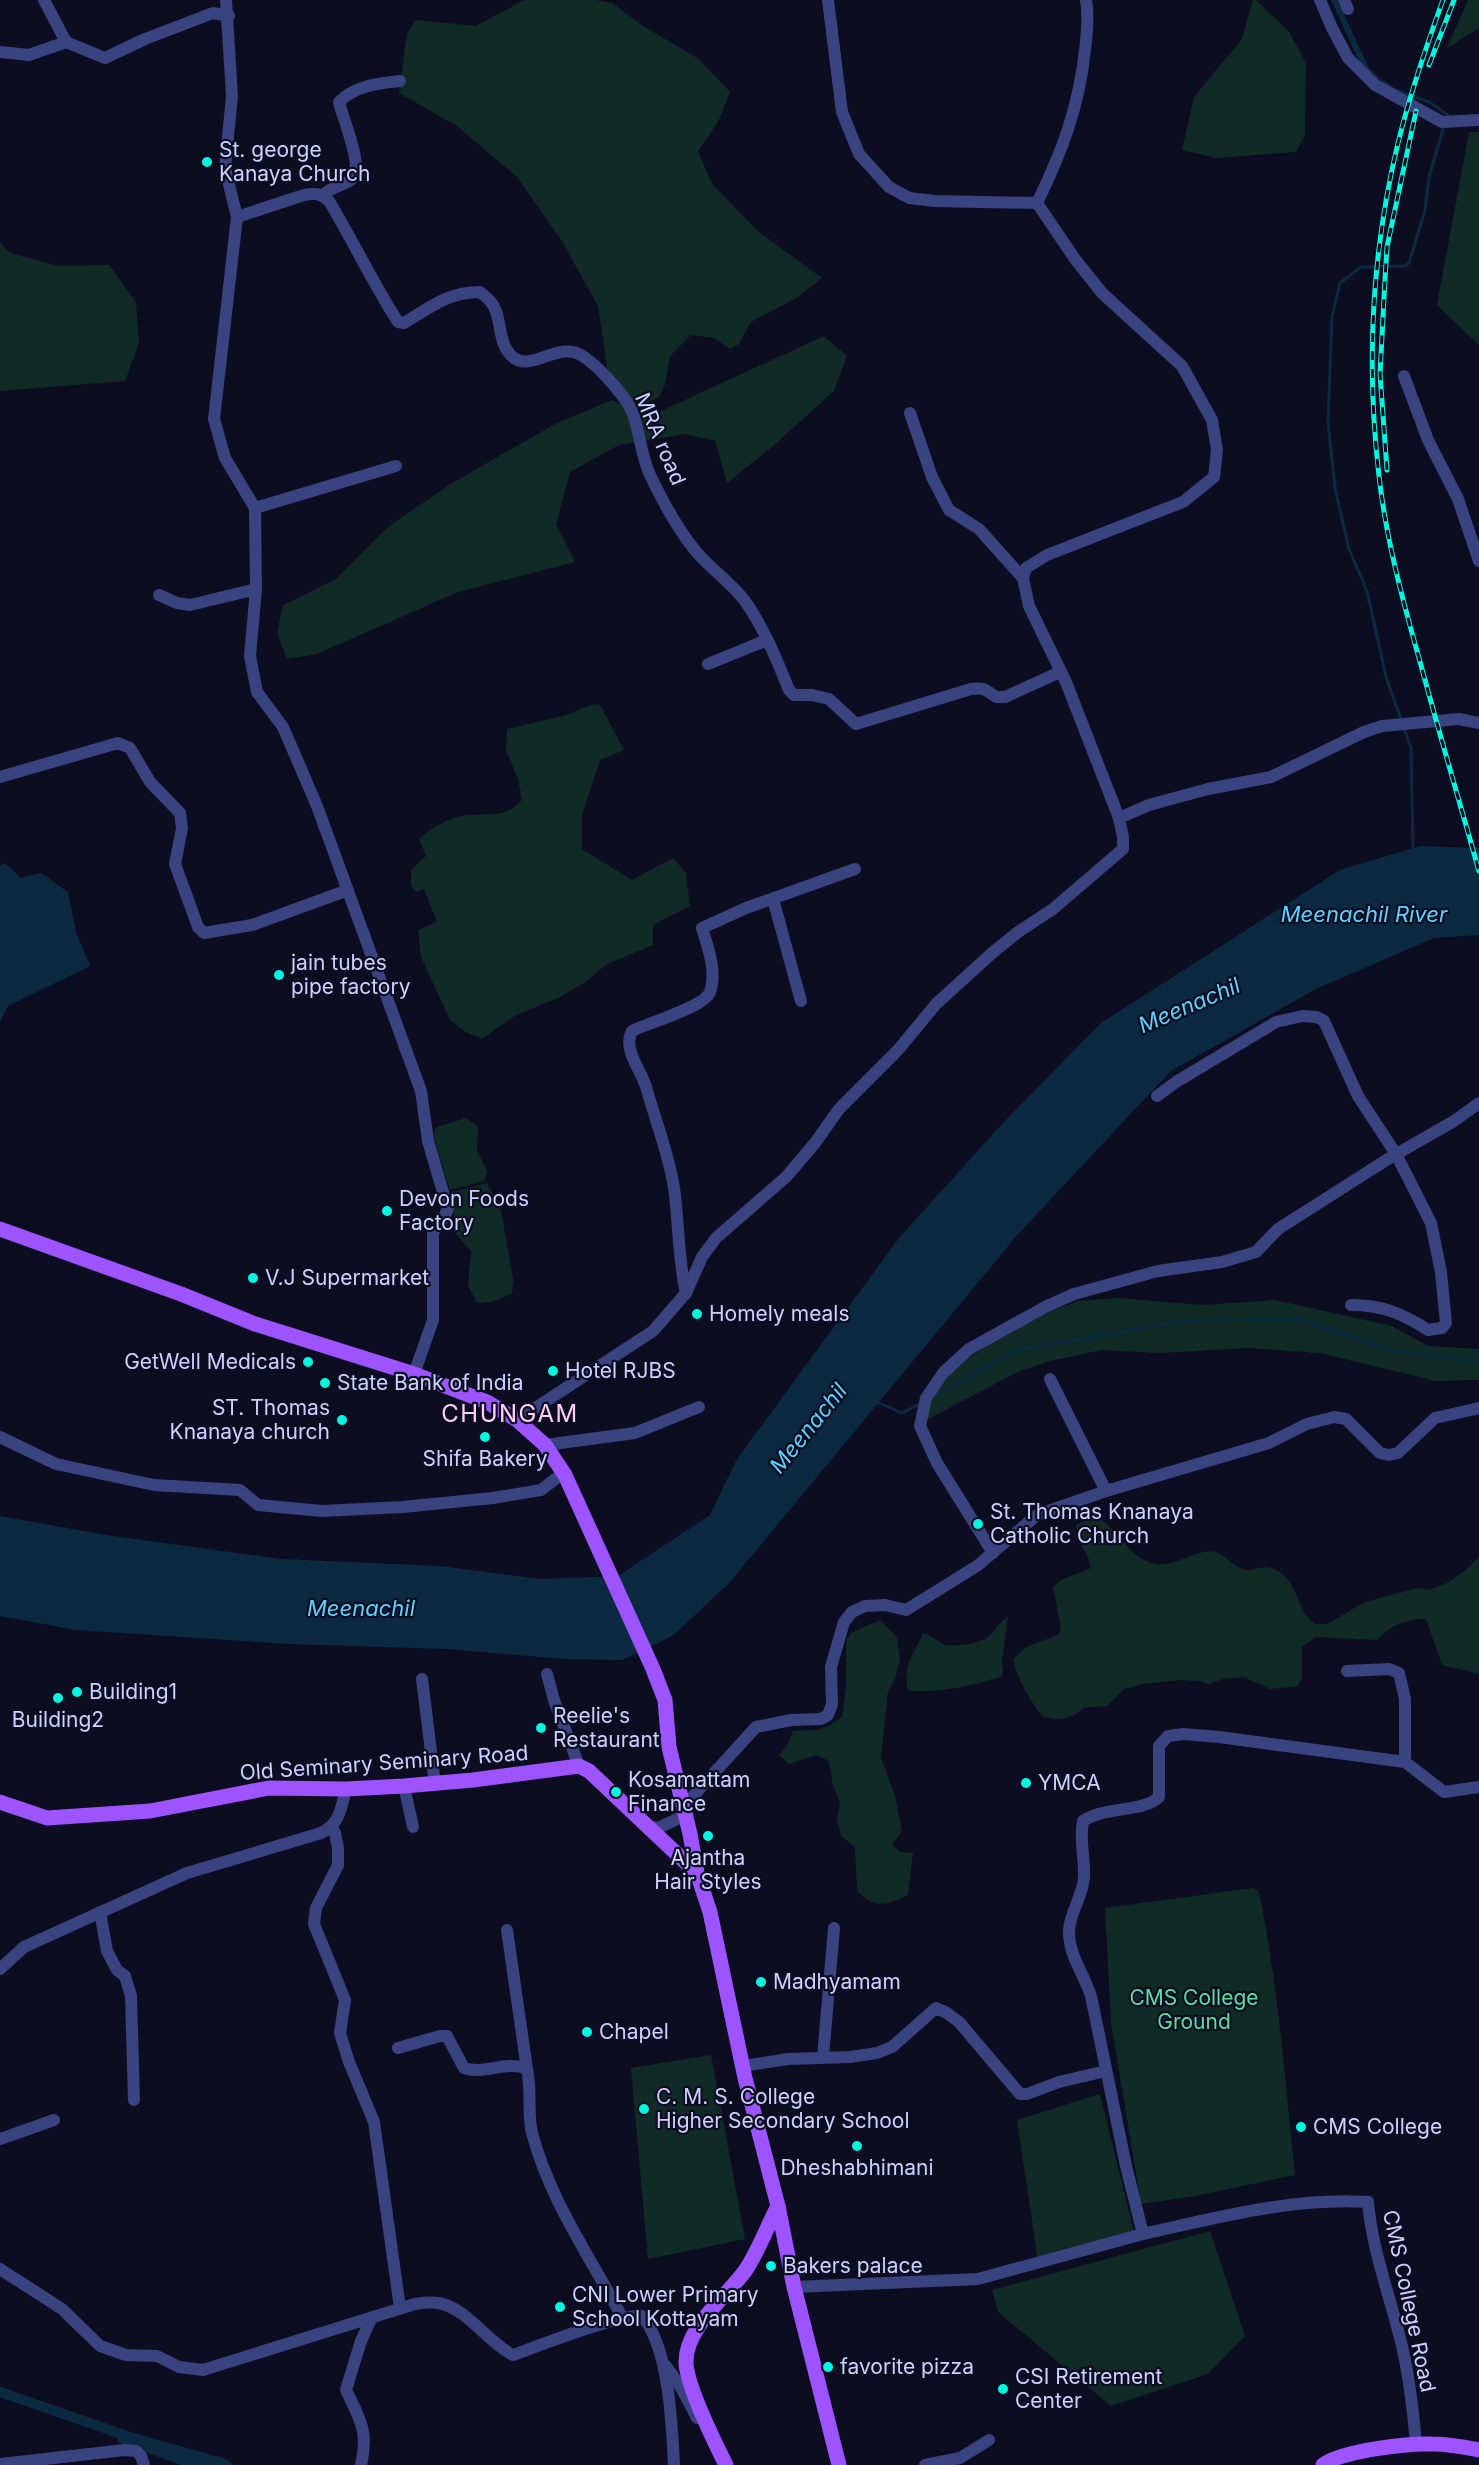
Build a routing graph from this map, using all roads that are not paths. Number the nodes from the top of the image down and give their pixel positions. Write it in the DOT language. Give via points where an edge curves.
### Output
graph roads {
  1 [pos="44,0"];
  2 [pos="226,0"];
  3 [pos="828,0"];
  4 [pos="1086,0"];
  5 [pos="1320,0"];
  6 [pos="229,16"];
  7 [pos="66,42"];
  8 [pos="0,52"];
  9 [pos="400,81"];
  10 [pos="1479,120"];
  11 [pos="323,195"];
  12 [pos="1037,203"];
  13 [pos="237,217"];
  14 [pos="1404,376"];
  15 [pos="910,413"];
  16 [pos="396,466"];
  17 [pos="255,508"];
  18 [pos="1479,561"];
  19 [pos="1023,578"];
  20 [pos="256,589"];
  21 [pos="159,596"];
  22 [pos="767,640"];
  23 [pos="708,664"];
  24 [pos="1060,672"];
  25 [pos="1479,723"];
  26 [pos="0,777"];
  27 [pos="1119,818"];
  28 [pos="855,869"];
  29 [pos="342,892"];
  30 [pos="772,898"];
  31 [pos="801,1000"];
  32 [pos="1157,1096"];
  33 [pos="1479,1103"];
  34 [pos="1396,1154"];
  35 [pos="0,1229"];
  36 [pos="686,1293"];
  37 [pos="1351,1305"];
  38 [pos="414,1374"];
  39 [pos="1050,1379"];
  40 [pos="699,1407"];
  41 [pos="1479,1408"];
  42 [pos="518,1420"];
  43 [pos="0,1437"];
  44 [pos="545,1445"];
  45 [pos="564,1474"];
  46 [pos="1106,1491"];
  47 [pos="993,1553"];
  48 [pos="1347,1671"];
  49 [pos="547,1674"];
  50 [pos="422,1679"];
  51 [pos="1405,1762"];
  52 [pos="579,1766"];
  53 [pos="435,1784"];
  54 [pos="404,1786"];
  55 [pos="1479,1787"];
  56 [pos="346,1790"];
  57 [pos="0,1802"];
  58 [pos="684,1811"];
  59 [pos="413,1827"];
  60 [pos="332,1828"];
  61 [pos="647,1828"];
  62 [pos="697,1873"];
  63 [pos="100,1912"];
  64 [pos="834,1928"];
  65 [pos="507,1930"];
  66 [pos="0,1969"];
  67 [pos="398,2048"];
  68 [pos="823,2057"];
  69 [pos="743,2066"];
  70 [pos="526,2069"];
  71 [pos="1106,2071"];
  72 [pos="134,2100"];
  73 [pos="54,2120"];
  74 [pos="0,2139"];
  75 [pos="778,2206"];
  76 [pos="1143,2234"];
  77 [pos="0,2269"];
  78 [pos="794,2287"];
  79 [pos="400,2308"];
  80 [pos="372,2317"];
  81 [pos="623,2319"];
  82 [pos="661,2357"];
  83 [pos="988,2440"];
  84 [pos="1416,2444"];
  85 [pos="1479,2450"];
  86 [pos="725,2462"];
  87 [pos="0,2464"];
  88 [pos="144,2465"];
  89 [pos="361,2465"];
  90 [pos="674,2465"];
  91 [pos="840,2465"];
  92 [pos="925,2465"];
  93 [pos="1323,2465"];
  1 -- 7 [label="street"];
  2 -- 6 [label="street"];
  3 -- 12 [label="street" via="842,112 859,154 890,187 909,198 926,200"];
  4 -- 12 [label="street" via="1081,85 1068,134"];
  5 -- 10 [label="street" via="1348,58 1375,85 1442,122"];
  6 -- 7 [label="street" via="213,13 105,58"];
  6 -- 13 [label="street" via="232,96 225,168"];
  7 -- 8 [label="street" via="29,55"];
  9 -- 11 [label="street" via="347,94 339,102 357,171 352,179"];
  11 -- 13 [label="street" via="304,195"];
  11 -- 22 [label="street, MRA road" via="398,322 404,323 461,292 480,292 492,302 502,343 514,359 529,362 562,351 578,353 619,392 633,413 650,474 681,532 746,603"];
  12 -- 19 [label="street" via="1102,293 1182,366 1212,420 1217,450 1214,477 1184,502 1047,555 1026,568"];
  13 -- 17 [label="street" via="214,420 225,458"];
  14 -- 18 [label="street" via="1428,440 1458,499"];
  15 -- 19 [label="street" via="932,477 949,510 979,529"];
  16 -- 17 [label="street"];
  17 -- 20 [label="street"];
  19 -- 24 [label="street" via="1029,606"];
  20 -- 21 [label="street" via="190,606"];
  20 -- 29 [label="street" via="250,656 257,692 284,727 317,806"];
  22 -- 23 [label="street"];
  22 -- 24 [label="street, MRA road" via="794,695 829,699 856,724 982,687 996,697 1005,697"];
  24 -- 27 [label="street"];
  25 -- 27 [label="street" via="1460,719 1395,723 1364,732 1270,777 1149,805"];
  26 -- 29 [label="street" via="118,743 130,748 150,782 180,813 182,828 175,864 198,927 204,933 252,926"];
  27 -- 36 [label="street" via="1123,849 1053,909 991,954 936,1004 898,1050 839,1109 786,1178 716,1238 702,1257"];
  28 -- 30 [label="street"];
  29 -- 38 [label="street" via="422,1090 428,1141 448,1209 433,1232 433,1320"];
  30 -- 31 [label="street"];
  30 -- 36 [label="street" via="702,928 711,964 710,992 706,998 632,1031 628,1039 628,1048 644,1078 668,1161"];
  32 -- 34 [label="street" via="1276,1022 1317,1017 1324,1021 1358,1096"];
  33 -- 34 [label="street"];
  34 -- 37 [label="street" via="1431,1223 1446,1323 1442,1328 1428,1330 1409,1317 1374,1305"];
  34 -- 47 [label="street" via="1278,1229 1256,1252 1222,1262 1158,1271 1074,1294 969,1349 943,1373 926,1398 920,1426 937,1463"];
  35 -- 38 [label="main road" via="255,1323"];
  36 -- 42 [label="street" via="653,1331"];
  38 -- 42 [label="main road" via="487,1402"];
  39 -- 46 [label="street"];
  40 -- 44 [label="street" via="635,1433"];
  41 -- 46 [label="street" via="1435,1418 1398,1453 1380,1453 1346,1419 1334,1417 1306,1424 1269,1443"];
  42 -- 44 [label="main road"];
  43 -- 45 [label="street" via="56,1464 154,1485 240,1490 258,1506 322,1511 403,1508 494,1498 541,1490"];
  44 -- 45 [label="main road"];
  45 -- 58 [label="main road" via="665,1700 669,1747"];
  46 -- 47 [label="street" via="1037,1515"];
  47 -- 58 [label="street" via="906,1610 885,1605 865,1606 852,1612 844,1622 831,1667 832,1704 828,1714 820,1719 756,1727"];
  48 -- 51 [label="street" via="1389,1669 1399,1673 1405,1700"];
  49 -- 52 [label="street"];
  50 -- 53 [label="street"];
  51 -- 55 [label="street" via="1444,1792"];
  51 -- 71 [label="street" via="1219,1737 1168,1736 1159,1746 1159,1797 1152,1804 1090,1816 1083,1821 1082,1893 1069,1929 1072,1953 1091,1996"];
  52 -- 53 [label="main road, Old Seminary Seminary Road"];
  52 -- 61 [label="main road" via="589,1771"];
  53 -- 54 [label="main road, Old Seminary Seminary Road"];
  54 -- 56 [label="main road, Old Seminary Seminary Road"];
  54 -- 59 [label="street"];
  56 -- 57 [label="main road, Old Seminary Seminary Road" via="269,1788 150,1811 46,1818"];
  56 -- 60 [label="street"];
  58 -- 61 [label="street" via="660,1827"];
  58 -- 62 [label="main road"];
  60 -- 63 [label="street" via="187,1873"];
  60 -- 79 [label="street" via="338,1864 316,1908 314,1923 345,2000 340,2033 374,2122"];
  61 -- 62 [label="main road"];
  62 -- 69 [label="main road" via="710,1912"];
  63 -- 66 [label="street" via="24,1947"];
  63 -- 72 [label="street" via="106,1951 125,1976 131,1996"];
  64 -- 68 [label="street"];
  65 -- 70 [label="street"];
  67 -- 70 [label="street" via="447,2036 464,2068 472,2071 518,2065"];
  68 -- 69 [label="street"];
  68 -- 71 [label="street" via="877,2053 892,2047 936,2008 958,2022 1020,2094"];
  69 -- 75 [label="main road"];
  70 -- 81 [label="street" via="532,2131 550,2185"];
  71 -- 76 [label="street"];
  73 -- 74 [label="street"];
  75 -- 78 [label="main road"];
  75 -- 86 [label="main road" via="745,2270 699,2326 689,2346 686,2363 694,2391"];
  76 -- 78 [label="street" via="978,2279"];
  76 -- 84 [label="street, CMS College Road" via="1319,2201 1368,2202 1370,2227 1401,2340"];
  77 -- 80 [label="street" via="62,2309 100,2346 126,2355 157,2356 179,2367 203,2370"];
  78 -- 91 [label="main road"];
  79 -- 80 [label="street"];
  79 -- 81 [label="street" via="439,2303 458,2311 513,2355"];
  80 -- 89 [label="street" via="345,2390 362,2423 366,2446"];
  81 -- 82 [label="street" via="642,2316"];
  82 -- 86 [label="street" via="707,2439"];
  82 -- 90 [label="street" via="672,2417"];
  83 -- 92 [label="street" via="960,2458"];
  84 -- 85 [label="main road"];
  84 -- 93 [label="main road" via="1362,2452"];
  87 -- 88 [label="street" via="124,2450 136,2451"];
}
